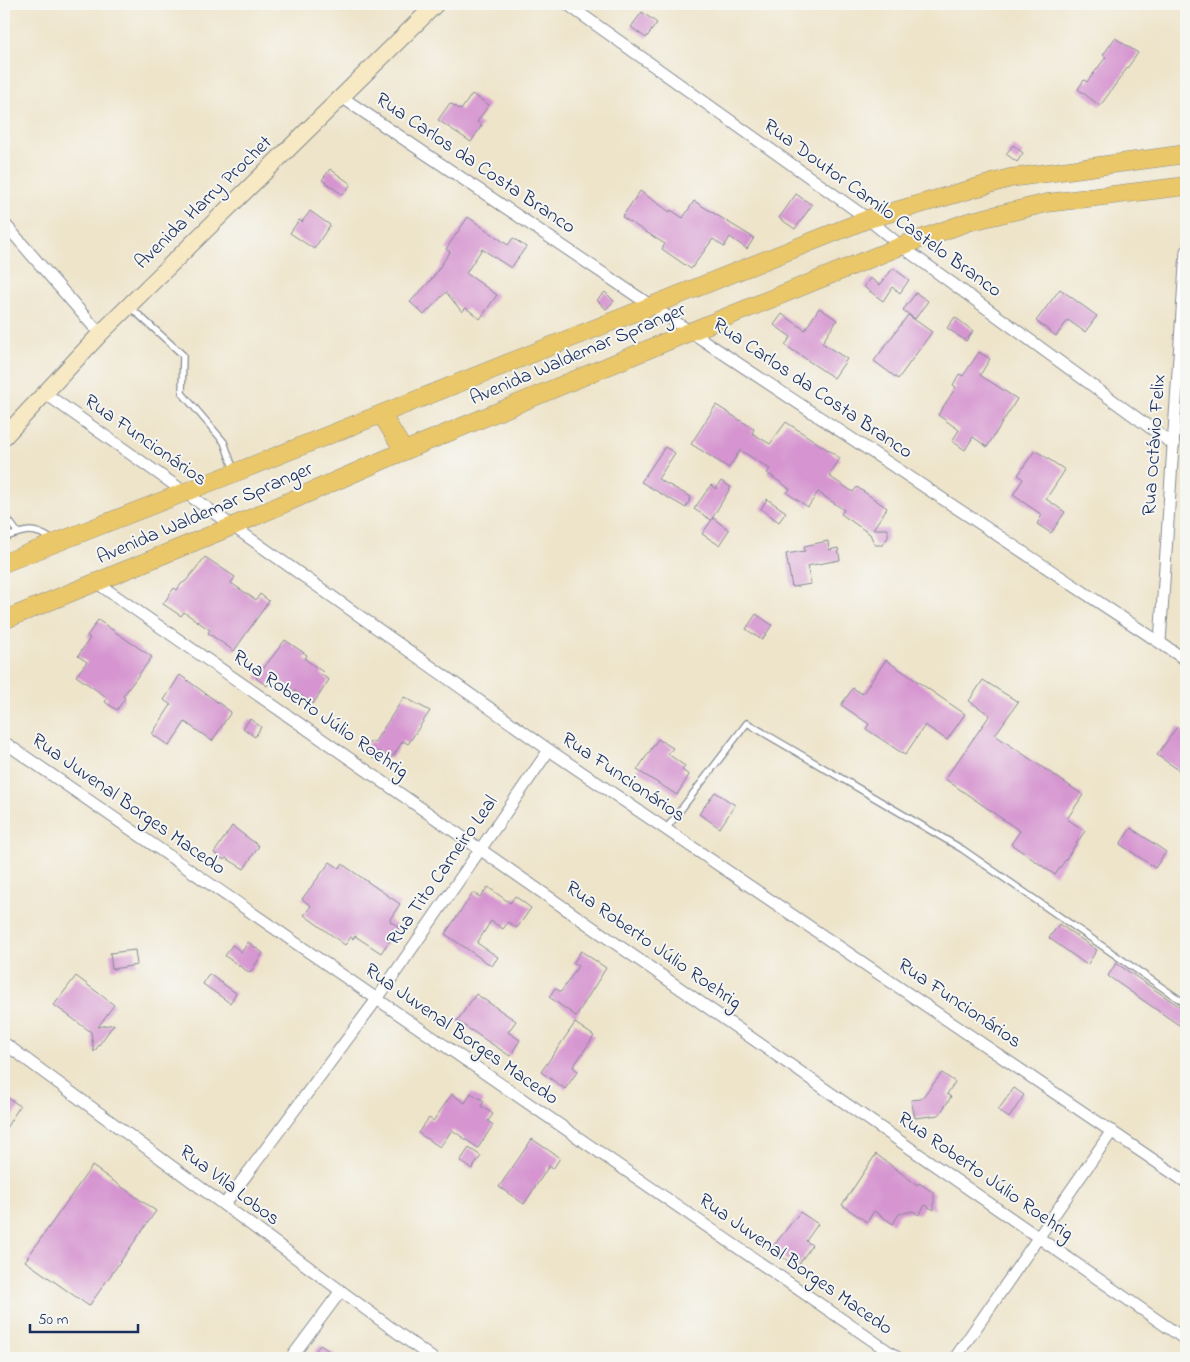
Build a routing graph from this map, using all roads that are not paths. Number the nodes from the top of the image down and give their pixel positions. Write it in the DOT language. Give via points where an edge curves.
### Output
graph roads {
  1 [pos="436,4"];
  2 [pos="567,4"];
  3 [pos="343,98"];
  4 [pos="1186,154"];
  5 [pos="1186,186"];
  6 [pos="868,219"];
  7 [pos="4,223"];
  8 [pos="901,246"];
  9 [pos="1186,251"];
  10 [pos="650,305"];
  11 [pos="129,306"];
  12 [pos="692,331"];
  13 [pos="100,334"];
  14 [pos="46,394"];
  15 [pos="382,415"];
  16 [pos="4,436"];
  17 [pos="1174,445"];
  18 [pos="404,451"];
  19 [pos="234,473"];
  20 [pos="186,493"];
  21 [pos="4,514"];
  22 [pos="233,526"];
  23 [pos="18,533"];
  24 [pos="4,538"];
  25 [pos="56,542"];
  26 [pos="4,563"];
  27 [pos="97,583"];
  28 [pos="4,620"];
  29 [pos="1160,642"];
  30 [pos="1186,660"];
  31 [pos="4,742"];
  32 [pos="549,750"];
  33 [pos="666,829"];
  34 [pos="482,850"];
  35 [pos="377,999"];
  36 [pos="1186,1004"];
  37 [pos="4,1043"];
  38 [pos="1112,1131"];
  39 [pos="1186,1182"];
  40 [pos="224,1204"];
  41 [pos="1039,1237"];
  42 [pos="340,1292"];
  43 [pos="1186,1340"];
  44 [pos="291,1358"];
  45 [pos="432,1358"];
  46 [pos="898,1358"];
  47 [pos="955,1358"];
  1 -- 3 [label="street, Avenida Harry Prochet"];
  2 -- 6 [label="street, Rua Doutor Camilo Castelo Branco"];
  3 -- 10 [label="street, Rua Carlos da Costa Branco"];
  3 -- 11 [label="street, Avenida Harry Prochet"];
  4 -- 6 [label="main road, Avenida Waldemar Spranger" via="1010,178"];
  5 -- 8 [label="main road, Avenida Waldemar Spranger" via="1047,203 968,222"];
  6 -- 8 [label="street, Rua Doutor Camilo Castelo Branco"];
  6 -- 10 [label="main road, Avenida Waldemar Spranger"];
  7 -- 13 [label="street"];
  8 -- 12 [label="main road, Avenida Waldemar Spranger"];
  8 -- 17 [label="street, Rua Doutor Camilo Castelo Branco"];
  9 -- 17 [label="street, Rua Octávio Felix"];
  10 -- 12 [label="street, Rua Carlos da Costa Branco"];
  10 -- 15 [label="main road, Avenida Waldemar Spranger"];
  11 -- 13 [label="street, Avenida Harry Prochet"];
  11 -- 19 [label="lane" via="183,355 182,393 224,442"];
  12 -- 18 [label="main road, Avenida Waldemar Spranger"];
  12 -- 29 [label="street, Rua Carlos da Costa Branco"];
  13 -- 14 [label="street, Avenida Harry Prochet"];
  14 -- 16 [label="street, Avenida Harry Prochet"];
  14 -- 20 [label="street, Rua Funcionários"];
  15 -- 18 [label="main road"];
  15 -- 19 [label="main road, Avenida Waldemar Spranger"];
  17 -- 29 [label="street, Rua Octávio Felix"];
  18 -- 22 [label="main road, Avenida Waldemar Spranger"];
  19 -- 20 [label="main road, Avenida Waldemar Spranger"];
  20 -- 22 [label="street, Rua Funcionários"];
  20 -- 25 [label="main road, Avenida Waldemar Spranger"];
  21 -- 23 [label="lane"];
  22 -- 27 [label="main road, Avenida Waldemar Spranger"];
  22 -- 32 [label="street, Rua Funcionários"];
  23 -- 24 [label="lane"];
  23 -- 25 [label="lane" via="40,531"];
  25 -- 26 [label="main road, Avenida Waldemar Spranger"];
  27 -- 28 [label="main road, Avenida Waldemar Spranger"];
  27 -- 34 [label="street, Rua Roberto Júlio Roehrig"];
  29 -- 30 [label="street, Rua Carlos da Costa Branco"];
  31 -- 35 [label="street, Rua Juvenal Borges Macedo"];
  32 -- 33 [label="street, Rua Funcionários"];
  32 -- 34 [label="street, Rua Tito Carneiro Leal"];
  33 -- 36 [label="lane" via="747,723 962,850"];
  33 -- 38 [label="street, Rua Funcionários"];
  34 -- 35 [label="street, Rua Tito Carneiro Leal"];
  34 -- 41 [label="street, Rua Roberto Júlio Roehrig"];
  35 -- 40 [label="street, Rua Tito Carneiro Leal"];
  35 -- 46 [label="street, Rua Juvenal Borges Macedo"];
  37 -- 40 [label="street, Rua Vila Lobos"];
  38 -- 39 [label="street, Rua Funcionários"];
  38 -- 41 [label="street"];
  40 -- 42 [label="street, Rua Vila Lobos"];
  41 -- 43 [label="street, Rua Roberto Júlio Roehrig"];
  41 -- 47 [label="street"];
  42 -- 44 [label="street"];
  42 -- 45 [label="street, Rua Vila Lobos"];
}
